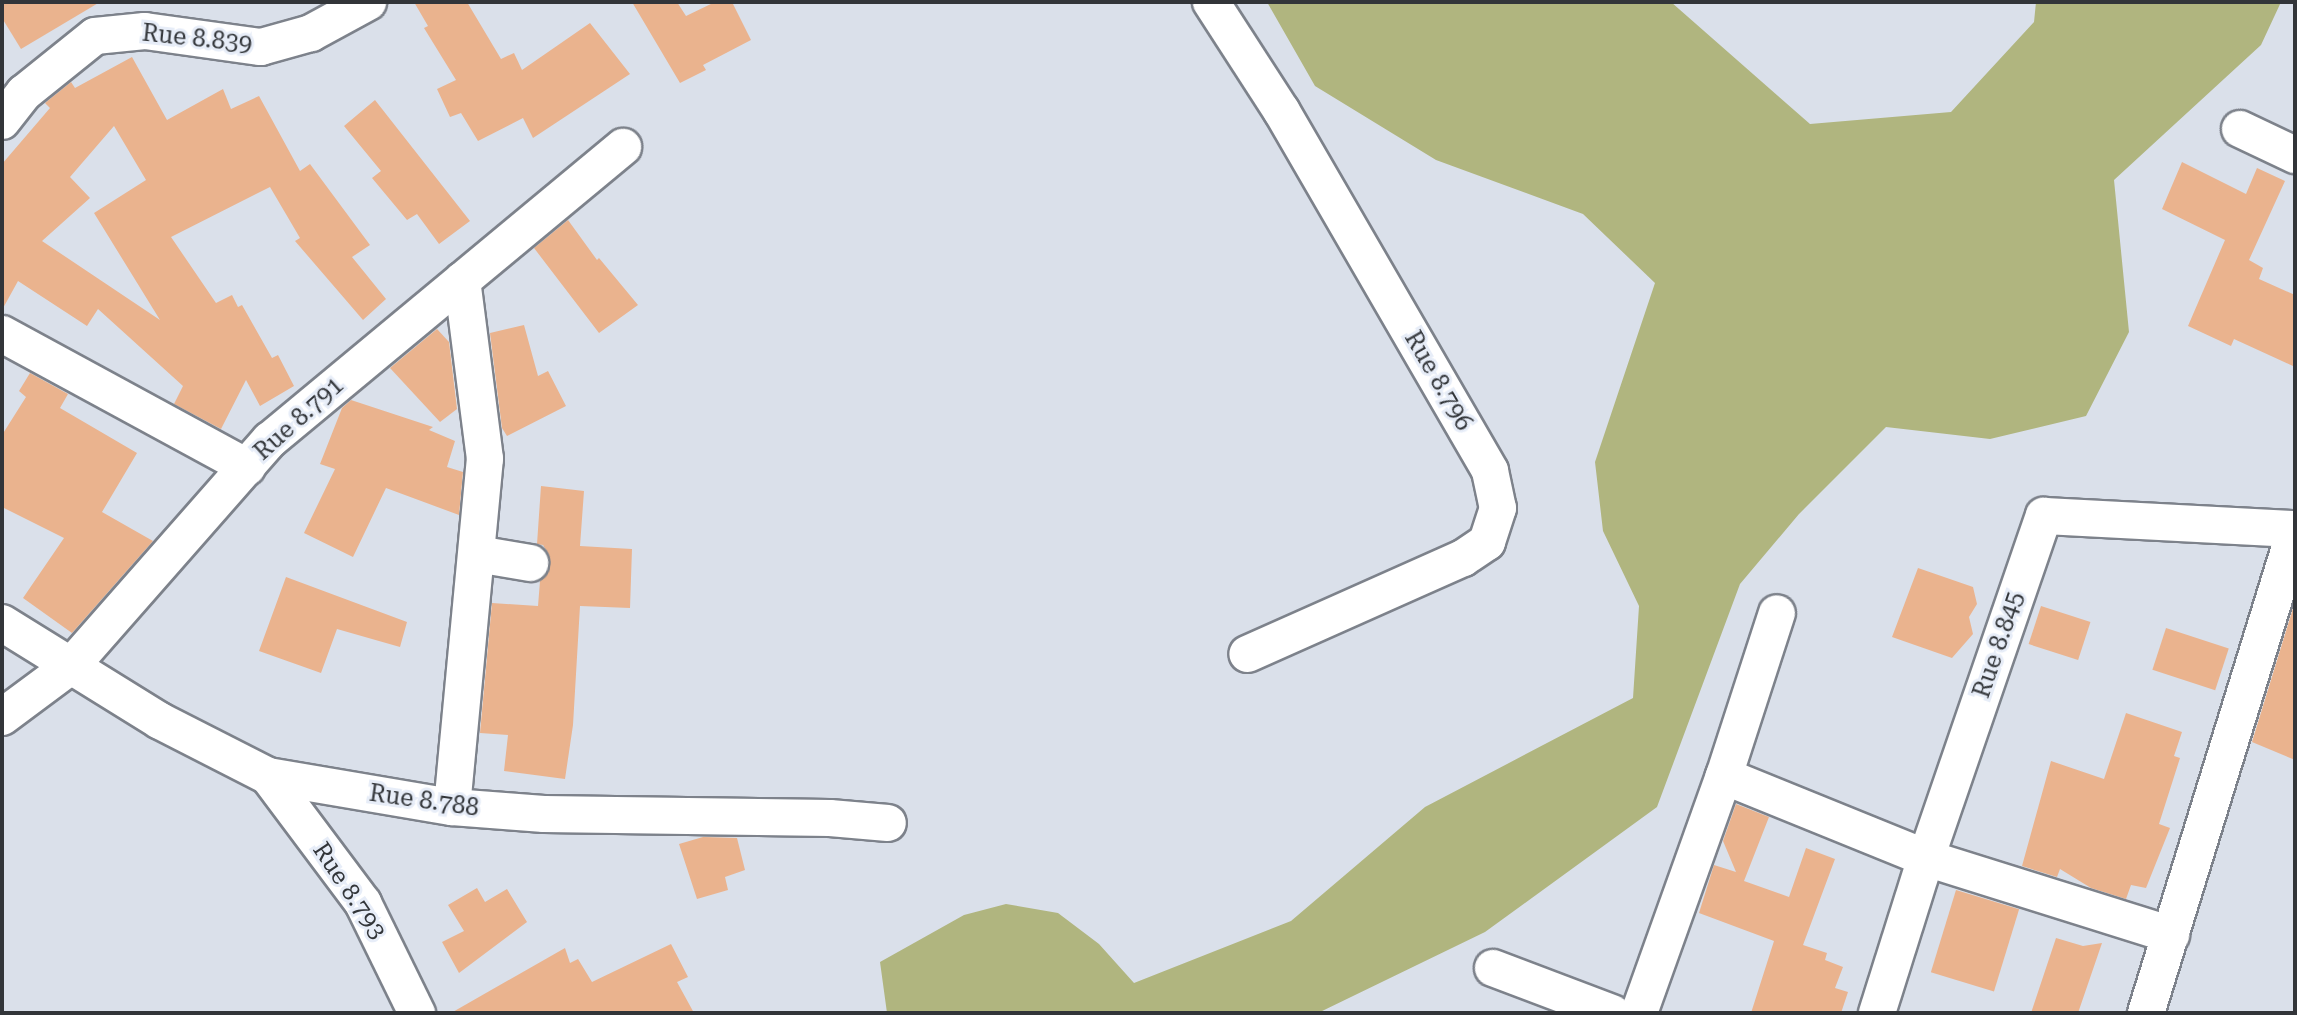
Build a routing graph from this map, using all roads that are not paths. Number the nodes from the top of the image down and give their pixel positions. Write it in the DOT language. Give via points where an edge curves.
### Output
graph roads {
  1 [pos="1211,2"];
  2 [pos="353,6"];
  3 [pos="2,121"];
  4 [pos="2240,129"];
  5 [pos="623,147"];
  6 [pos="2295,155"];
  7 [pos="462,280"];
  8 [pos="2,334"];
  9 [pos="247,467"];
  10 [pos="2295,530"];
  11 [pos="477,554"];
  12 [pos="530,563"];
  13 [pos="1777,613"];
  14 [pos="2,623"];
  15 [pos="1247,654"];
  16 [pos="72,665"];
  17 [pos="2,717"];
  18 [pos="268,776"];
  19 [pos="1724,776"];
  20 [pos="452,807"];
  21 [pos="888,823"];
  22 [pos="1926,858"];
  23 [pos="2171,935"];
  24 [pos="1493,968"];
  25 [pos="417,1013"];
  26 [pos="1612,1013"];
  27 [pos="1639,1013"];
  28 [pos="1877,1013"];
  29 [pos="2146,1013"];
  1 -- 15 [label="street, Rue 8.796" via="1281,110 1490,471 1498,508 1487,542 1463,558"];
  2 -- 3 [label="street, Rue 8.839" via="311,33 261,47 145,31 95,36 24,93"];
  4 -- 6 [label="street"];
  5 -- 7 [label="street, Rue 8.791"];
  7 -- 9 [label="street, Rue 8.791" via="270,440"];
  7 -- 11 [label="street" via="485,459"];
  8 -- 9 [label="street"];
  9 -- 16 [label="street, Rue 8.791"];
  10 -- 22 [label="street, Rue 8.845" via="2044,516"];
  10 -- 23 [label="street, Rue 8.845"];
  11 -- 12 [label="street"];
  11 -- 20 [label="street"];
  13 -- 19 [label="street"];
  14 -- 16 [label="street, Rue 8.788"];
  16 -- 17 [label="street, Rue 8.791"];
  16 -- 18 [label="street, Rue 8.788" via="160,721"];
  18 -- 20 [label="street, Rue 8.788"];
  18 -- 25 [label="street, Rue 8.793" via="363,903"];
  19 -- 22 [label="street"];
  19 -- 27 [label="street"];
  20 -- 21 [label="street, Rue 8.788"];
  22 -- 23 [label="street"];
  22 -- 28 [label="street, Rue 8.845"];
  23 -- 29 [label="street, Rue 8.845"];
  24 -- 26 [label="street"];
}
